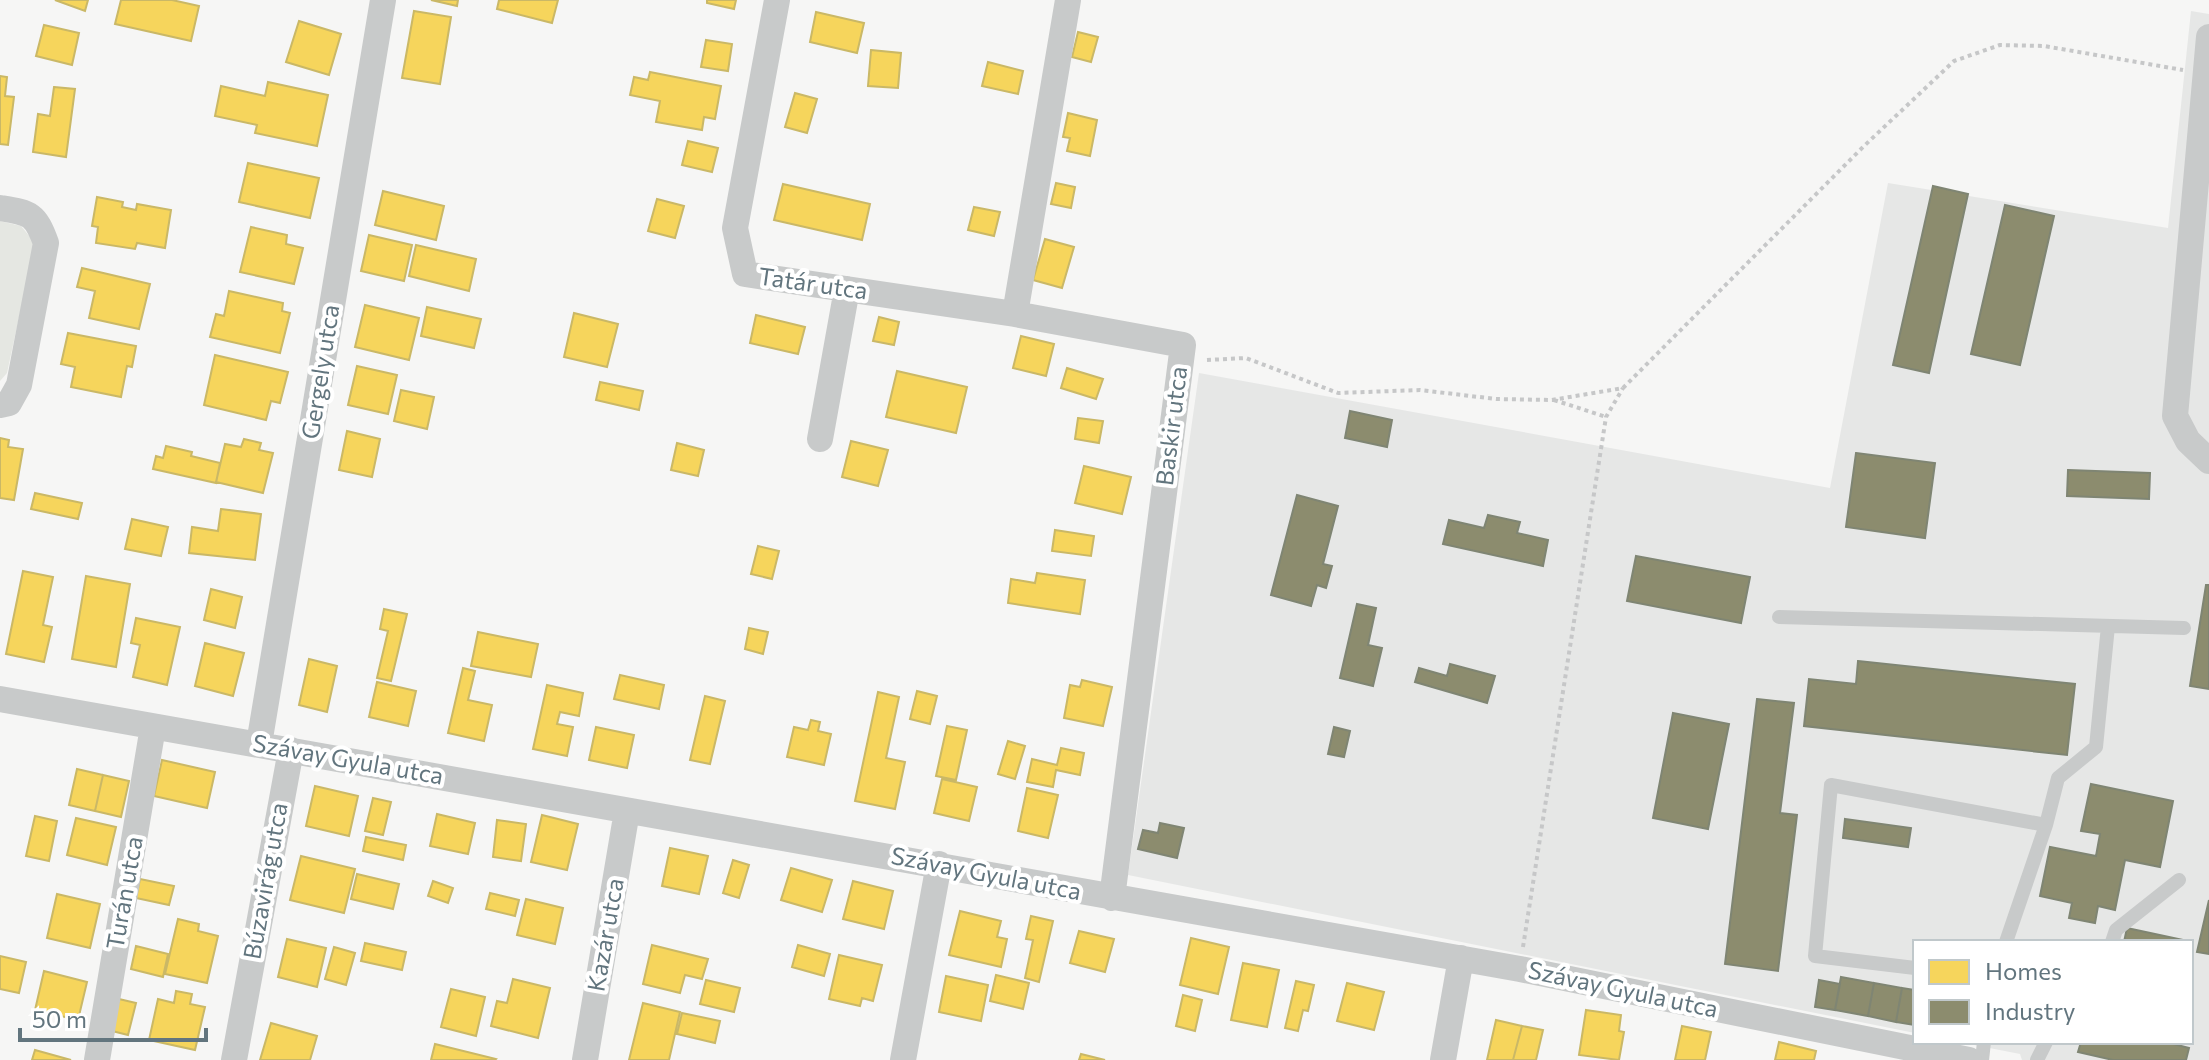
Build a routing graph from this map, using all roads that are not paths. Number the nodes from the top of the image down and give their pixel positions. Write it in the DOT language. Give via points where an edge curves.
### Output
graph roads {
  1 [pos="383,0"];
  2 [pos="777,0"];
  3 [pos="1068,0"];
  4 [pos="2209,37"];
  5 [pos="0,208"];
  6 [pos="2199,249"];
  7 [pos="847,289"];
  8 [pos="1015,314"];
  9 [pos="0,405"];
  10 [pos="820,439"];
  11 [pos="2209,461"];
  12 [pos="1779,617"];
  13 [pos="2108,626"];
  14 [pos="2184,628"];
  15 [pos="0,699"];
  16 [pos="153,727"];
  17 [pos="259,744"];
  18 [pos="291,750"];
  19 [pos="627,811"];
  20 [pos="2046,825"];
  21 [pos="939,864"];
  22 [pos="2179,880"];
  23 [pos="1112,898"];
  24 [pos="2007,940"];
  25 [pos="2113,940"];
  26 [pos="1461,958"];
  27 [pos="1913,968"];
  28 [pos="97,1060"];
  29 [pos="234,1060"];
  30 [pos="585,1060"];
  31 [pos="903,1060"];
  32 [pos="1443,1060"];
  33 [pos="1969,1060"];
  1 -- 17 [label="street, Gergely utca"];
  2 -- 7 [label="street, Tatár utca" via="735,228 745,274"];
  3 -- 8 [label="street"];
  4 -- 6 [label="street"];
  5 -- 9 [label="street" via="24,212 39,222 46,243 19,385 9,403"];
  6 -- 11 [label="street" via="2175,416 2188,441"];
  7 -- 8 [label="street, Tatár utca"];
  7 -- 10 [label="street"];
  8 -- 23 [label="street, Baskir utca" via="1183,345"];
  12 -- 13 [label="lane"];
  13 -- 14 [label="lane"];
  13 -- 20 [label="lane" via="2096,747 2058,778"];
  15 -- 16 [label="street, Szávay Gyula utca"];
  16 -- 17 [label="street, Szávay Gyula utca"];
  16 -- 28 [label="street, Turán utca"];
  17 -- 18 [label="street, Szávay Gyula utca"];
  18 -- 19 [label="street, Szávay Gyula utca"];
  18 -- 29 [label="street, Búzavirág utca"];
  19 -- 21 [label="street, Szávay Gyula utca"];
  19 -- 30 [label="street, Kazár utca"];
  20 -- 24 [label="lane"];
  20 -- 27 [label="lane" via="1831,785 1815,956"];
  21 -- 23 [label="street, Szávay Gyula utca"];
  21 -- 31 [label="street"];
  22 -- 25 [label="lane" via="2116,930"];
  23 -- 26 [label="street, Szávay Gyula utca"];
  26 -- 32 [label="street"];
  26 -- 33 [label="street, Szávay Gyula utca"];
}
